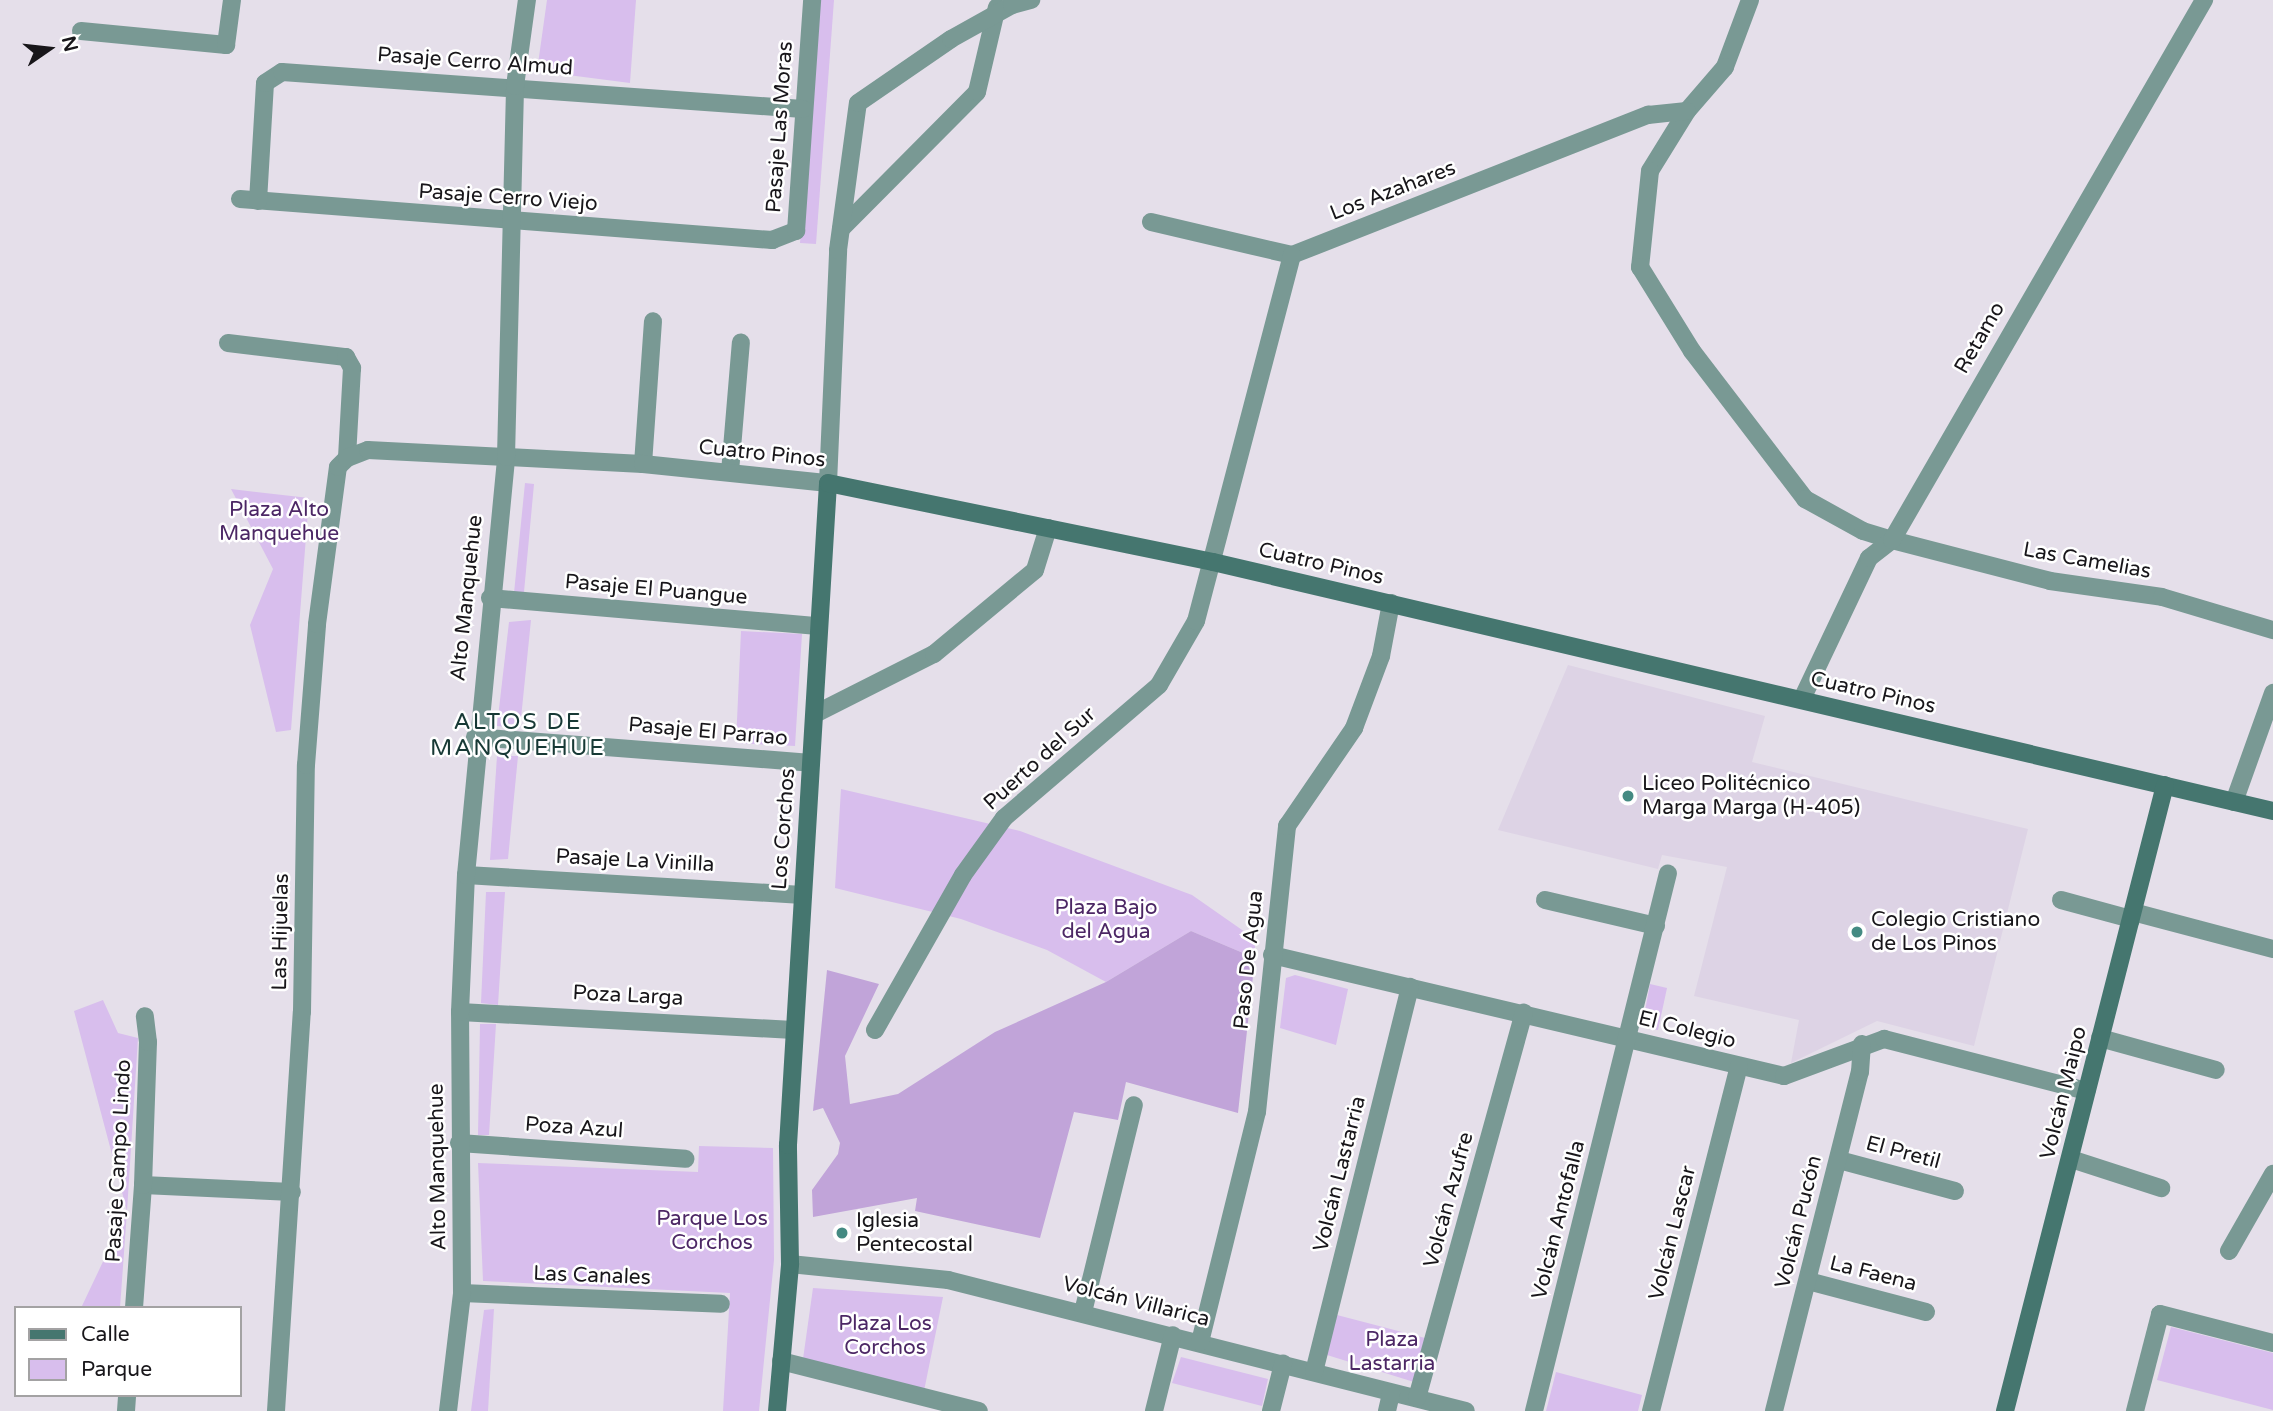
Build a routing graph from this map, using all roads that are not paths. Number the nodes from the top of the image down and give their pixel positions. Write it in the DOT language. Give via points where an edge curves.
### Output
graph roads {
  1 [pos="232,0"];
  2 [pos="527,0"];
  3 [pos="812,0"];
  4 [pos="1031,0"];
  5 [pos="1750,0"];
  6 [pos="2204,0"];
  7 [pos="997,7"];
  8 [pos="81,31"];
  9 [pos="515,86"];
  10 [pos="803,109"];
  11 [pos="1687,111"];
  12 [pos="249,200"];
  13 [pos="510,221"];
  14 [pos="1151,222"];
  15 [pos="841,229"];
  16 [pos="772,240"];
  17 [pos="1292,255"];
  18 [pos="653,321"];
  19 [pos="229,342"];
  20 [pos="741,342"];
  21 [pos="506,457"];
  22 [pos="347,458"];
  23 [pos="643,464"];
  24 [pos="730,472"];
  25 [pos="828,483"];
  26 [pos="1048,528"];
  27 [pos="1892,540"];
  28 [pos="1213,562"];
  29 [pos="490,598"];
  30 [pos="1391,603"];
  31 [pos="818,626"];
  32 [pos="2273,630"];
  33 [pos="2273,693"];
  34 [pos="1802,699"];
  35 [pos="815,714"];
  36 [pos="475,737"];
  37 [pos="811,763"];
  38 [pos="2165,785"];
  39 [pos="2234,802"];
  40 [pos="2273,811"];
  41 [pos="1668,873"];
  42 [pos="466,875"];
  43 [pos="802,895"];
  44 [pos="1545,900"];
  45 [pos="2061,900"];
  46 [pos="2132,916"];
  47 [pos="1656,926"];
  48 [pos="2273,949"];
  49 [pos="1272,955"];
  50 [pos="1410,987"];
  51 [pos="460,1012"];
  52 [pos="1524,1013"];
  53 [pos="145,1016"];
  54 [pos="794,1030"];
  55 [pos="875,1031"];
  56 [pos="2100,1038"];
  57 [pos="1629,1040"];
  58 [pos="1862,1044"];
  59 [pos="1739,1066"];
  60 [pos="2216,1070"];
  61 [pos="2086,1091"];
  62 [pos="1134,1105"];
  63 [pos="459,1143"];
  64 [pos="685,1159"];
  65 [pos="2071,1159"];
  66 [pos="1839,1160"];
  67 [pos="2273,1174"];
  68 [pos="142,1185"];
  69 [pos="2161,1188"];
  70 [pos="1955,1191"];
  71 [pos="292,1192"];
  72 [pos="2229,1251"];
  73 [pos="790,1264"];
  74 [pos="1808,1281"];
  75 [pos="462,1293"];
  76 [pos="721,1304"];
  77 [pos="134,1306"];
  78 [pos="1083,1312"];
  79 [pos="1926,1312"];
  80 [pos="1172,1335"];
  81 [pos="1200,1342"];
  82 [pos="2273,1343"];
  83 [pos="782,1361"];
  84 [pos="1283,1364"];
  85 [pos="1314,1372"];
  86 [pos="1391,1393"];
  87 [pos="1417,1398"];
  88 [pos="276,1411"];
  89 [pos="448,1411"];
  90 [pos="777,1411"];
  91 [pos="979,1411"];
  92 [pos="1154,1411"];
  93 [pos="1271,1411"];
  94 [pos="1387,1411"];
  95 [pos="1466,1411"];
  96 [pos="1534,1411"];
  97 [pos="1651,1411"];
  98 [pos="1774,1411"];
  99 [pos="2005,1411"];
  100 [pos="2135,1411"];
  1 -- 8 [label="street" via="226,45"];
  2 -- 9 [label="street, Alto Manquehue"];
  3 -- 10 [label="street, Pasaje Las Moras"];
  4 -- 7 [label="street, Los Corchos"];
  5 -- 11 [label="street" via="1725,67"];
  6 -- 27 [label="street, Retamo"];
  7 -- 15 [label="street" via="976,92"];
  7 -- 15 [label="street, Los Corchos" via="858,103"];
  9 -- 10 [label="street, Pasaje Cerro Almud"];
  9 -- 12 [label="street, Pasaje Cerro Almud" via="282,72 265,83"];
  9 -- 13 [label="street, Alto Manquehue"];
  10 -- 16 [label="street, Pasaje Las Moras" via="796,231"];
  11 -- 17 [label="street, Los Azahares" via="1648,116"];
  11 -- 27 [label="street, Las Camelias" via="1650,172 1640,267 1692,351 1805,499 1863,531"];
  12 -- 13 [label="street, Pasaje Cerro Viejo"];
  13 -- 16 [label="street, Pasaje Cerro Viejo"];
  13 -- 21 [label="street, Alto Manquehue"];
  14 -- 17 [label="street"];
  15 -- 25 [label="street, Los Corchos"];
  17 -- 28 [label="street"];
  18 -- 23 [label="street"];
  19 -- 22 [label="street, Las Hijuelas" via="346,357 352,368"];
  20 -- 24 [label="street"];
  21 -- 22 [label="street, Cuatro Pinos" via="368,450"];
  21 -- 23 [label="street, Cuatro Pinos"];
  21 -- 29 [label="street, Alto Manquehue"];
  22 -- 71 [label="street, Las Hijuelas" via="335,479 306,765 302,1012"];
  23 -- 24 [label="street, Cuatro Pinos"];
  24 -- 25 [label="street, Cuatro Pinos"];
  25 -- 26 [label="street, Cuatro Pinos"];
  25 -- 31 [label="street, Los Corchos"];
  26 -- 28 [label="street, Cuatro Pinos"];
  26 -- 35 [label="street" via="1035,570 933,654"];
  27 -- 32 [label="street, Las Camelias" via="2050,581 2162,597"];
  27 -- 34 [label="street, Retamo" via="1870,558"];
  28 -- 30 [label="street, Cuatro Pinos"];
  28 -- 55 [label="street, Puerto del Sur" via="1196,621 1159,685 1004,818 962,876"];
  29 -- 31 [label="street, Pasaje El Puangue"];
  29 -- 36 [label="street, Alto Manquehue"];
  30 -- 34 [label="street, Cuatro Pinos"];
  30 -- 49 [label="street, Paso De Agua" via="1381,656 1354,728 1287,827"];
  31 -- 35 [label="street, Los Corchos"];
  33 -- 39 [label="street"];
  34 -- 38 [label="street, Cuatro Pinos"];
  35 -- 37 [label="street, Los Corchos"];
  36 -- 37 [label="street, Pasaje El Parrao"];
  36 -- 42 [label="street, Alto Manquehue"];
  37 -- 43 [label="street, Los Corchos"];
  38 -- 39 [label="street, Cuatro Pinos"];
  38 -- 46 [label="street, Volcán Maipo"];
  39 -- 40 [label="street, Cuatro Pinos"];
  41 -- 47 [label="street, Volcán Antofalla"];
  42 -- 43 [label="street, Pasaje La Vinilla"];
  42 -- 51 [label="street, Alto Manquehue"];
  43 -- 54 [label="street, Los Corchos"];
  44 -- 47 [label="street"];
  45 -- 46 [label="street"];
  46 -- 48 [label="street"];
  46 -- 56 [label="street, Volcán Maipo"];
  47 -- 57 [label="street, Volcán Antofalla"];
  49 -- 50 [label="street, El Colegio"];
  49 -- 81 [label="street, Paso De Agua" via="1257,1112"];
  50 -- 52 [label="street, El Colegio"];
  50 -- 85 [label="street, Volcán Lastarria"];
  51 -- 54 [label="street, Poza Larga"];
  51 -- 63 [label="street, Alto Manquehue"];
  52 -- 57 [label="street, El Colegio"];
  52 -- 87 [label="street, Volcán Azufre"];
  53 -- 68 [label="street, Pasaje Campo Lindo"];
  54 -- 73 [label="street, Los Corchos" via="788,1145"];
  56 -- 60 [label="street"];
  56 -- 61 [label="street, Volcán Maipo"];
  57 -- 59 [label="street, El Colegio"];
  57 -- 96 [label="street, Volcán Antofalla"];
  58 -- 59 [label="street, El Colegio" via="1784,1076"];
  58 -- 61 [label="street, El Colegio" via="1884,1039"];
  58 -- 66 [label="street, Volcán Pucón"];
  59 -- 97 [label="street, Volcán Lascar"];
  61 -- 65 [label="street, Volcán Maipo"];
  62 -- 78 [label="street"];
  63 -- 64 [label="street, Poza Azul"];
  63 -- 75 [label="street, Alto Manquehue"];
  65 -- 69 [label="street"];
  65 -- 99 [label="street, Volcán Maipo"];
  66 -- 70 [label="street, El Pretil"];
  66 -- 74 [label="street, Volcán Pucón"];
  67 -- 72 [label="street"];
  68 -- 71 [label="street"];
  68 -- 77 [label="street, Pasaje Campo Lindo"];
  71 -- 88 [label="street, Las Hijuelas"];
  73 -- 78 [label="street, Volcán Villarica" via="948,1280"];
  73 -- 83 [label="street, Los Corchos"];
  74 -- 79 [label="street, La Faena"];
  74 -- 98 [label="street, Volcán Pucón"];
  75 -- 76 [label="street, Las Canales"];
  75 -- 89 [label="street, Alto Manquehue"];
  78 -- 80 [label="street, Volcán Villarica"];
  80 -- 81 [label="street, Volcán Villarica"];
  80 -- 92 [label="street"];
  81 -- 84 [label="street, Volcán Villarica"];
  82 -- 100 [label="street" via="2160,1314"];
  83 -- 90 [label="street, Los Corchos"];
  83 -- 91 [label="street"];
  84 -- 85 [label="street, Volcán Villarica"];
  84 -- 93 [label="street"];
  85 -- 86 [label="street, Volcán Villarica"];
  86 -- 87 [label="street, Volcán Villarica"];
  86 -- 94 [label="street"];
  87 -- 95 [label="street, Volcán Villarica"];
}
